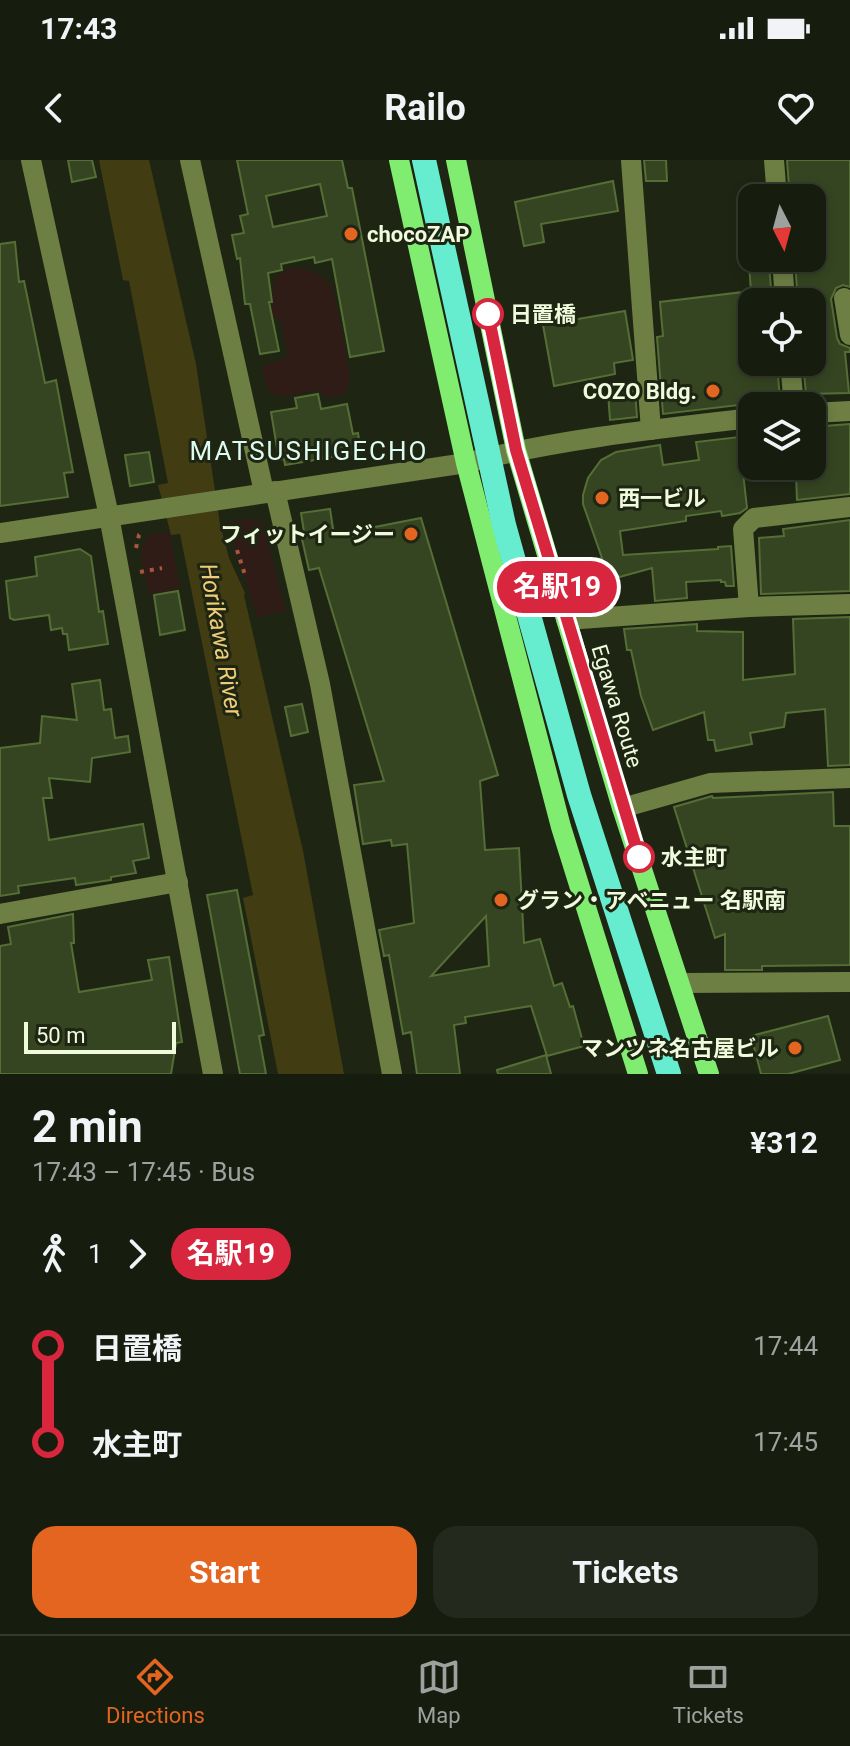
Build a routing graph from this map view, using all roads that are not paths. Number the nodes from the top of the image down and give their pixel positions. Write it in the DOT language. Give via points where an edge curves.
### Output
graph roads {
  1 [pos="31,160"];
  2 [pos="190,160"];
  3 [pos="399,160"];
  4 [pos="424,160"];
  5 [pos="456,160"];
  6 [pos="631,160"];
  7 [pos="774,160"];
  8 [pos="776,184"];
  9 [pos="844,298"];
  10 [pos="850,335"];
  11 [pos="850,411"];
  12 [pos="826,412"];
  13 [pos="738,420"];
  14 [pos="651,430"];
  15 [pos="516,450"];
  16 [pos="466,463"];
  17 [pos="269,491"];
  18 [pos="850,507"];
  19 [pos="109,516"];
  20 [pos="0,533"];
  21 [pos="850,604"];
  22 [pos="749,607"];
  23 [pos="566,620"];
  24 [pos="850,778"];
  25 [pos="622,808"];
  26 [pos="178,882"];
  27 [pos="0,914"];
  28 [pos="850,982"];
  29 [pos="681,983"];
  30 [pos="213,1074"];
  31 [pos="392,1074"];
  32 [pos="638,1074"];
  33 [pos="669,1074"];
  34 [pos="709,1074"];
  1 -- 19 [label="street"];
  2 -- 17 [label="street"];
  3 -- 16 [label="main road"];
  4 -- 33 [label="highway, bridge" via="508,540 579,795"];
  5 -- 15 [label="main road, Egawa Route"];
  6 -- 14 [label="street"];
  7 -- 8 [label="street"];
  9 -- 10 [label="street"];
  11 -- 12 [label="street"];
  13 -- 14 [label="street"];
  14 -- 15 [label="street"];
  15 -- 16 [label="street"];
  15 -- 23 [label="main road, Egawa Route"];
  16 -- 17 [label="street"];
  16 -- 32 [label="main road" via="561,827"];
  17 -- 19 [label="street"];
  17 -- 31 [label="street" via="320,684"];
  18 -- 22 [label="street" via="754,518 748,523 743,529"];
  19 -- 20 [label="street"];
  19 -- 26 [label="street"];
  21 -- 22 [label="street"];
  22 -- 23 [label="street"];
  23 -- 25 [label="main road, Egawa Route"];
  24 -- 25 [label="street" via="710,783"];
  25 -- 29 [label="main road, Egawa Route"];
  26 -- 27 [label="street"];
  26 -- 30 [label="street"];
  28 -- 29 [label="street" via="805,974"];
  29 -- 34 [label="main road, Egawa Route"];
}
